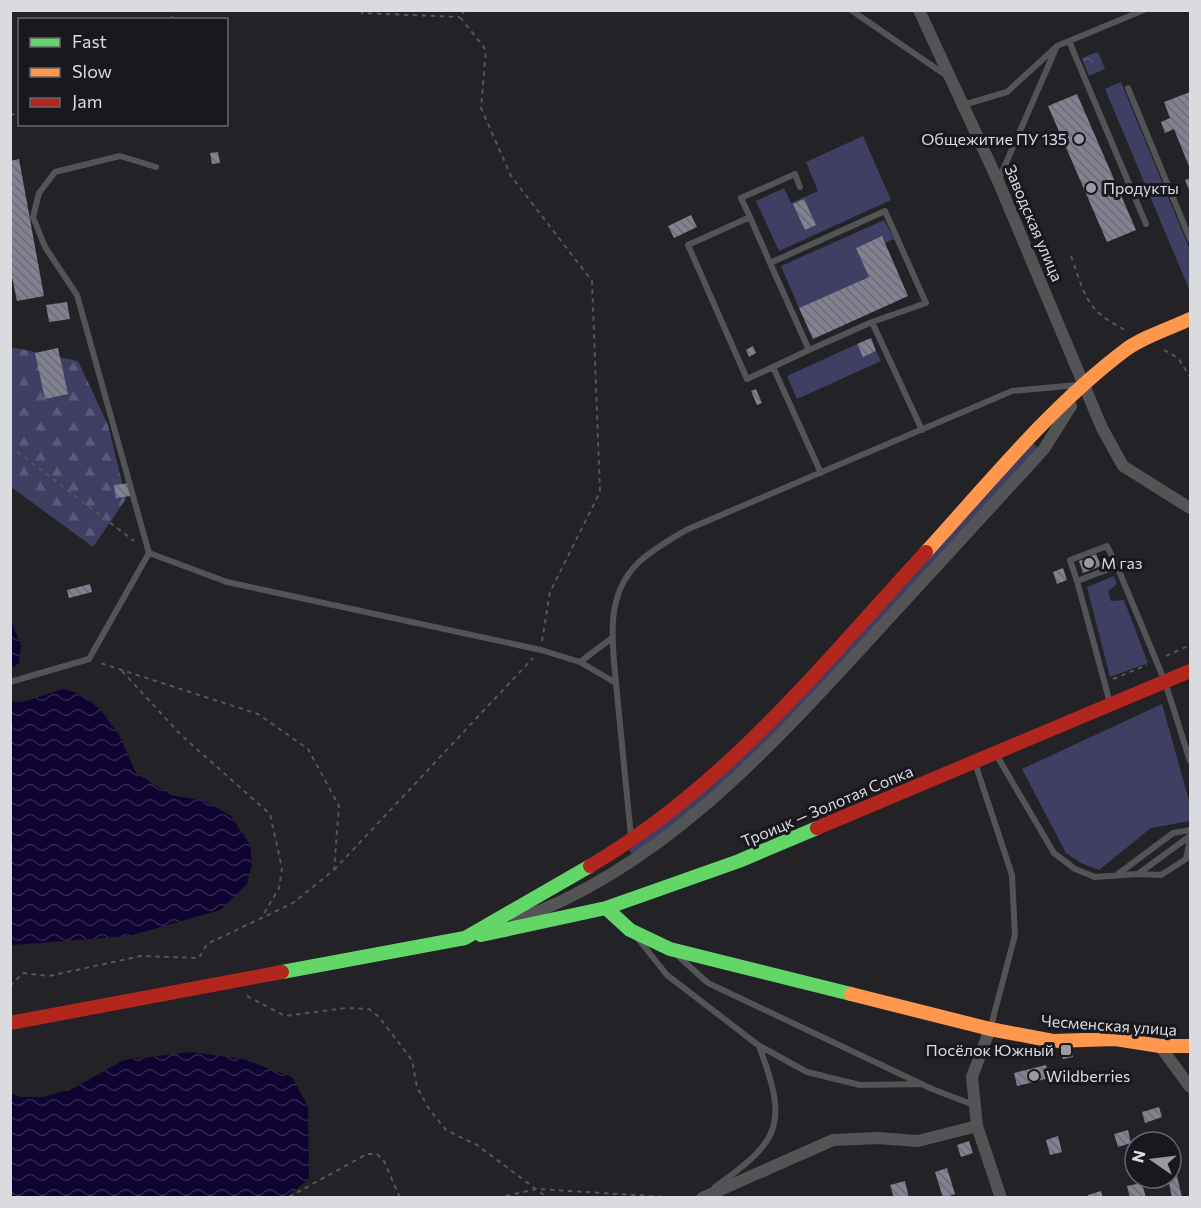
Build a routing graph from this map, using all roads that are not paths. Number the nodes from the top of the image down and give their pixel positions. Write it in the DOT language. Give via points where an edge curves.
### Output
graph roads {
  1 [pos="851,10"];
  2 [pos="920,10"];
  3 [pos="1144,10"];
  4 [pos="1069,41"];
  5 [pos="1057,46"];
  6 [pos="950,78"];
  7 [pos="1128,88"];
  8 [pos="963,105"];
  9 [pos="156,167"];
  10 [pos="998,181"];
  11 [pos="800,187"];
  12 [pos="750,217"];
  13 [pos="1146,224"];
  14 [pos="1188,224"];
  15 [pos="1191,239"];
  16 [pos="770,263"];
  17 [pos="1191,319"];
  18 [pos="872,322"];
  19 [pos="809,350"];
  20 [pos="773,367"];
  21 [pos="1085,385"];
  22 [pos="922,430"];
  23 [pos="821,474"];
  24 [pos="1191,508"];
  25 [pos="149,553"];
  26 [pos="1117,566"];
  27 [pos="1077,581"];
  28 [pos="612,638"];
  29 [pos="580,662"];
  30 [pos="1191,671"];
  31 [pos="10,682"];
  32 [pos="1165,682"];
  33 [pos="616,683"];
  34 [pos="1110,704"];
  35 [pos="995,753"];
  36 [pos="975,761"];
  37 [pos="1191,761"];
  38 [pos="1191,830"];
  39 [pos="1191,838"];
  40 [pos="632,841"];
  41 [pos="1118,874"];
  42 [pos="1137,874"];
  43 [pos="606,908"];
  44 [pos="630,930"];
  45 [pos="465,938"];
  46 [pos="670,949"];
  47 [pos="10,1023"];
  48 [pos="990,1029"];
  49 [pos="758,1046"];
  50 [pos="1160,1046"];
  51 [pos="1191,1046"];
  52 [pos="1190,1081"];
  53 [pos="922,1084"];
  54 [pos="975,1106"];
  55 [pos="977,1126"];
  56 [pos="701,1197"];
  57 [pos="1001,1197"];
  1 -- 6 [label="lane"];
  2 -- 6 [label="street, Заводская улица"];
  3 -- 4 [label="lane"];
  4 -- 5 [label="lane"];
  4 -- 13 [label="lane"];
  5 -- 8 [label="lane" via="1006,92"];
  5 -- 10 [label="lane"];
  6 -- 8 [label="street, Заводская улица"];
  7 -- 14 [label="lane"];
  8 -- 10 [label="street, Заводская улица"];
  9 -- 25 [label="lane" via="120,156 55,172 39,193 33,217 45,247 77,295"];
  10 -- 21 [label="street, Заводская улица"];
  11 -- 12 [label="lane" via="795,174 741,198"];
  12 -- 16 [label="lane"];
  12 -- 20 [label="lane" via="687,245 747,379"];
  14 -- 15 [label="lane"];
  16 -- 18 [label="lane" via="885,211 926,303"];
  16 -- 19 [label="lane"];
  17 -- 21 [label="street" via="1126,349"];
  18 -- 19 [label="lane"];
  18 -- 22 [label="lane"];
  19 -- 20 [label="lane"];
  20 -- 23 [label="lane"];
  21 -- 22 [label="lane" via="1012,391"];
  21 -- 24 [label="street, Заводская улица" via="1123,466"];
  21 -- 40 [label="street" via="1034,435 744,749"];
  21 -- 45 [label="street" via="1044,449 771,747 720,793 636,858 549,909"];
  22 -- 23 [label="lane"];
  23 -- 28 [label="lane" via="686,530 652,551 636,564 621,585 612,617"];
  25 -- 29 [label="lane" via="226,582 541,650"];
  25 -- 31 [label="lane" via="89,659"];
  26 -- 27 [label="lane"];
  26 -- 27 [label="lane" via="1107,546 1070,560"];
  26 -- 32 [label="lane"];
  27 -- 34 [label="lane"];
  28 -- 29 [label="lane"];
  28 -- 33 [label="lane"];
  29 -- 33 [label="lane"];
  30 -- 32 [label="street, Троицк — Золотая Сопка"];
  32 -- 34 [label="street, Троицк — Золотая Сопка"];
  32 -- 37 [label="lane"];
  33 -- 40 [label="lane"];
  34 -- 35 [label="street, Троицк — Золотая Сопка"];
  35 -- 36 [label="street, Троицк — Золотая Сопка"];
  35 -- 41 [label="lane" via="1054,853 1075,869 1095,877"];
  36 -- 43 [label="street, Троицк — Золотая Сопка" via="739,861"];
  36 -- 48 [label="lane" via="1011,876 1013,896 1015,935"];
  38 -- 41 [label="lane" via="1173,833"];
  39 -- 42 [label="lane"];
  39 -- 42 [label="lane" via="1186,859 1161,875"];
  40 -- 45 [label="street"];
  41 -- 42 [label="lane"];
  43 -- 44 [label="street, Чесменская улица"];
  43 -- 45 [label="street, Троицк — Золотая Сопка"];
  44 -- 46 [label="street, Чесменская улица"];
  44 -- 49 [label="lane" via="667,975"];
  45 -- 47 [label="street, Троицк — Золотая Сопка"];
  46 -- 48 [label="street, Чесменская улица"];
  46 -- 53 [label="lane" via="708,983"];
  48 -- 50 [label="street, Чесменская улица" via="1053,1041 1115,1039"];
  48 -- 54 [label="street" via="972,1077"];
  49 -- 53 [label="lane" via="807,1072 860,1085"];
  49 -- 56 [label="lane" via="773,1085 776,1120 766,1143 751,1162"];
  50 -- 51 [label="street, Чесменская улица"];
  50 -- 52 [label="street"];
  53 -- 54 [label="lane"];
  54 -- 55 [label="street"];
  55 -- 56 [label="street" via="918,1141 832,1140"];
  55 -- 57 [label="street"];
}
